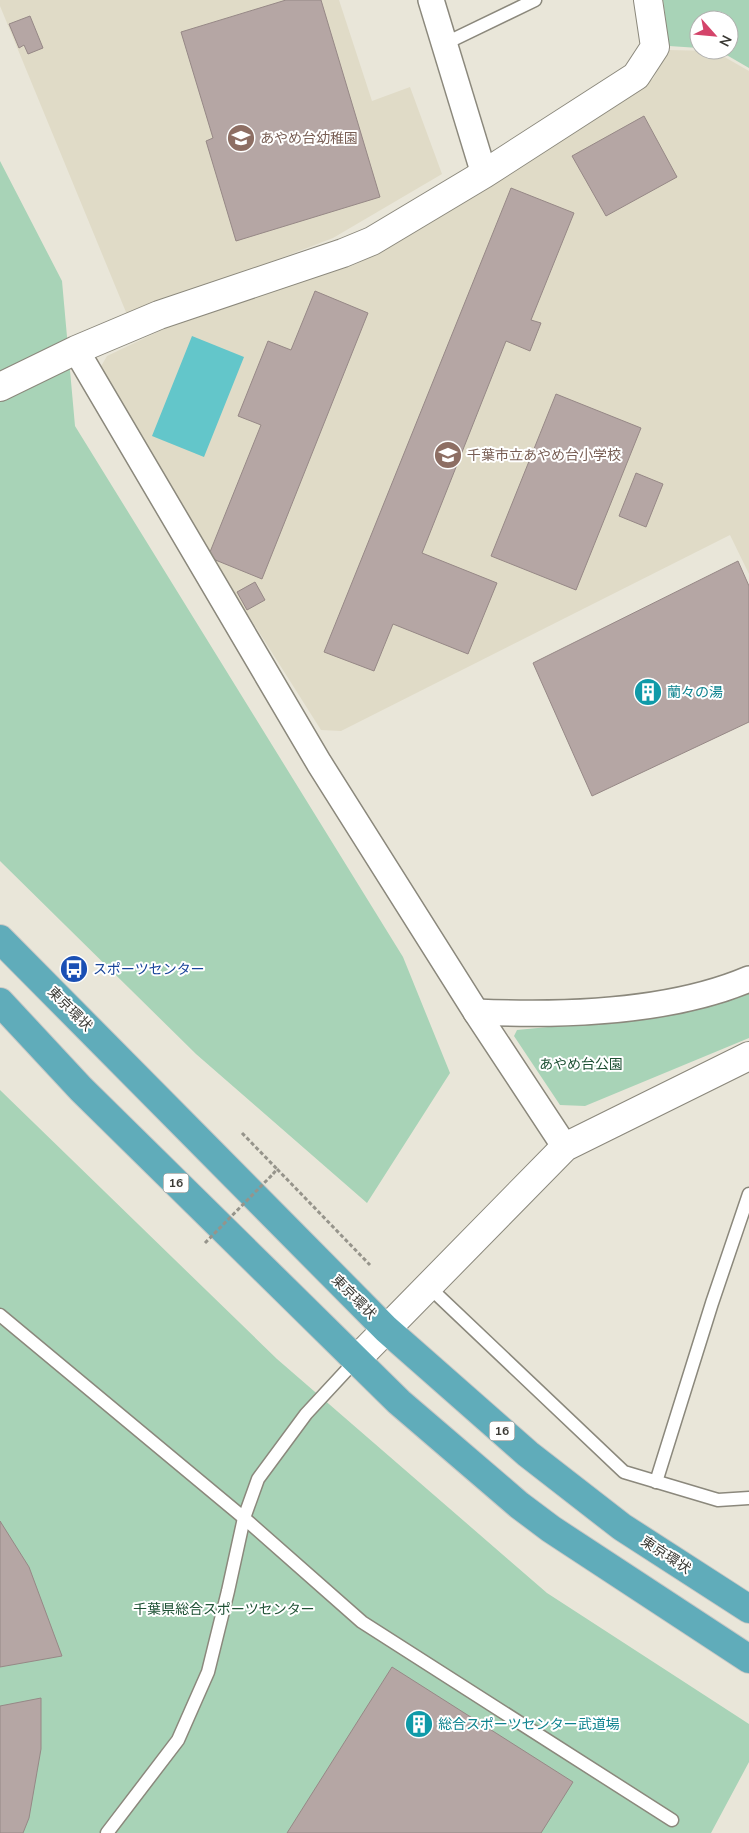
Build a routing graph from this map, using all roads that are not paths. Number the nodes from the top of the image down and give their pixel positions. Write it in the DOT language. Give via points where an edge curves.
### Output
graph roads {
  1 [pos="431,0"];
  2 [pos="536,0"];
  3 [pos="648,0"];
  4 [pos="444,44"];
  5 [pos="484,174"];
  6 [pos="76,350"];
  7 [pos="0,387"];
  8 [pos="0,939"];
  9 [pos="749,979"];
  10 [pos="0,1002"];
  11 [pos="476,1012"];
  12 [pos="749,1056"];
  13 [pos="565,1147"];
  14 [pos="749,1194"];
  15 [pos="428,1286"];
  16 [pos="0,1315"];
  17 [pos="386,1329"];
  18 [pos="357,1358"];
  19 [pos="656,1482"];
  20 [pos="749,1498"];
  21 [pos="244,1518"];
  22 [pos="749,1609"];
  23 [pos="749,1659"];
  24 [pos="672,1820"];
  25 [pos="107,1833"];
  1 -- 4 [label="street"];
  2 -- 4 [label="lane"];
  3 -- 5 [label="street" via="655,47 636,76"];
  4 -- 5 [label="street"];
  5 -- 6 [label="street" via="372,241 158,315"];
  6 -- 7 [label="street"];
  6 -- 11 [label="street" via="320,763"];
  8 -- 17 [label="highway, 東京環状 / 16"];
  9 -- 11 [label="street" via="651,1006 530,1015"];
  10 -- 18 [label="highway, 16" via="81,1089"];
  11 -- 13 [label="street"];
  12 -- 13 [label="street"];
  13 -- 15 [label="street"];
  14 -- 19 [label="lane"];
  15 -- 17 [label="street"];
  15 -- 19 [label="lane" via="624,1472"];
  16 -- 21 [label="lane"];
  17 -- 18 [label="street"];
  17 -- 22 [label="highway, 東京環状 / 16" via="528,1454 622,1527"];
  18 -- 21 [label="lane" via="306,1414 258,1479"];
  18 -- 23 [label="highway, 16" via="399,1402 519,1505"];
  19 -- 20 [label="lane" via="718,1500"];
  21 -- 24 [label="lane" via="362,1622"];
  21 -- 25 [label="lane" via="208,1672 178,1740"];
}
